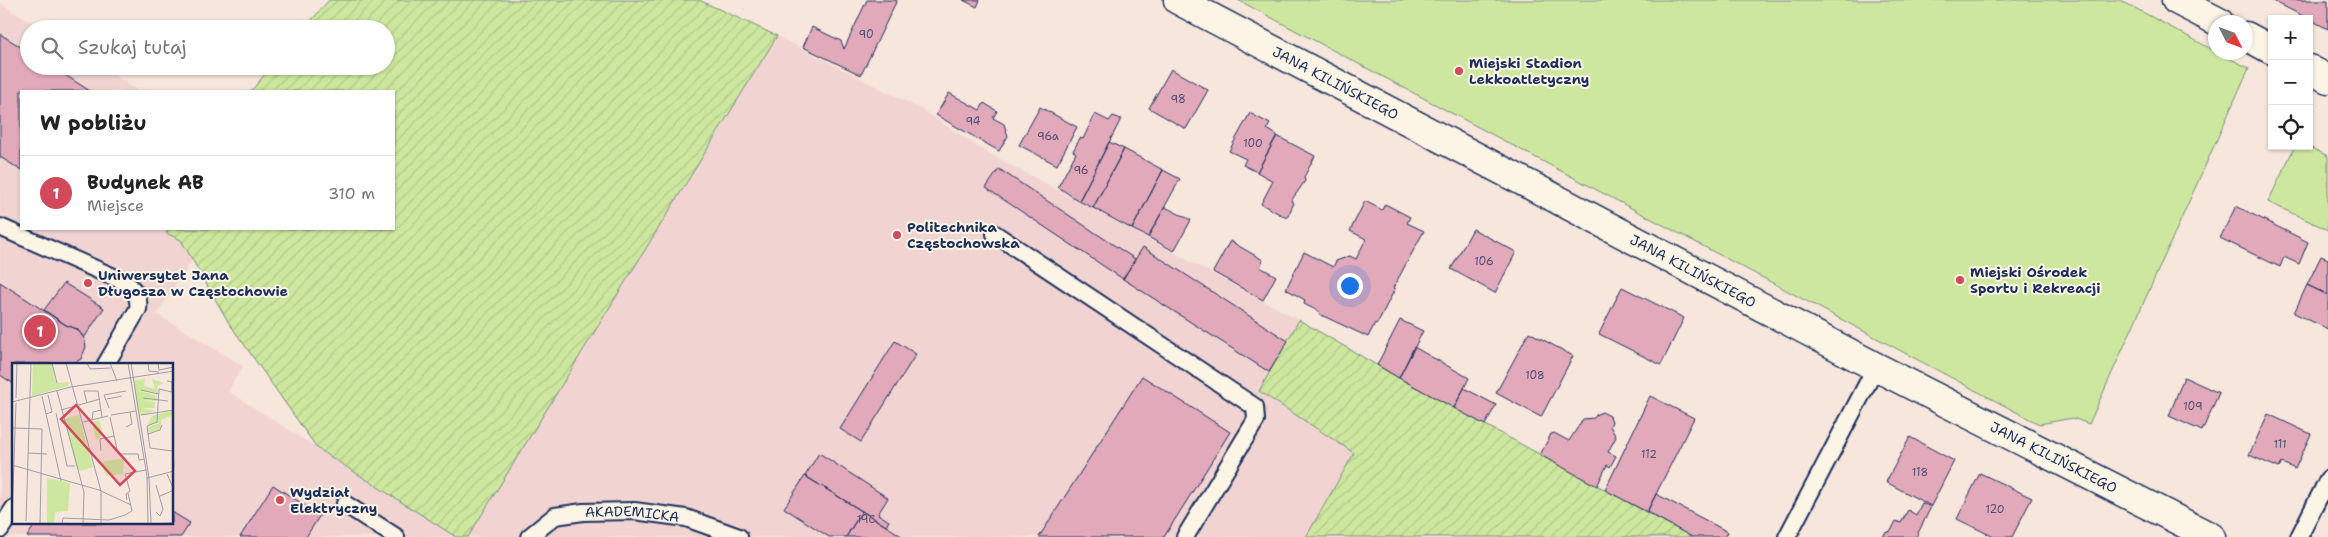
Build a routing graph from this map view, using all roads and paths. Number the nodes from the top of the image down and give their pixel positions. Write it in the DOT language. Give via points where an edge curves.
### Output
graph roads {
  1 [pos="1178,0"];
  2 [pos="2176,0"];
  3 [pos="2208,16"];
  4 [pos="2253,40"];
  5 [pos="2268,48"];
  6 [pos="2313,71"];
  7 [pos="2328,79"];
  8 [pos="0,227"];
  9 [pos="994,234"];
  10 [pos="107,363"];
  11 [pos="1876,367"];
  12 [pos="2328,479"];
  13 [pos="345,504"];
  14 [pos="12,511"];
  15 [pos="0,530"];
  16 [pos="396,537"];
  17 [pos="529,537"];
  18 [pos="739,537"];
  19 [pos="1185,537"];
  20 [pos="1787,537"];
  21 [pos="2211,537"];
  22 [pos="2299,537"];
  1 -- 11 [label="street, JANA KILIŃSKIEGO"];
  2 -- 3 [label="street"];
  4 -- 5 [label="street"];
  6 -- 7 [label="street"];
  8 -- 10 [label="lane" via="124,282 134,290 138,308"];
  9 -- 19 [label="lane" via="1255,406 1256,420"];
  11 -- 20 [label="lane"];
  11 -- 21 [label="street, JANA KILIŃSKIEGO"];
  12 -- 22 [label="lane"];
  13 -- 16 [label="lane"];
  14 -- 15 [label="lane"];
  17 -- 18 [label="lane, AKADEMICKA" via="555,516 634,510 686,518"];
}
